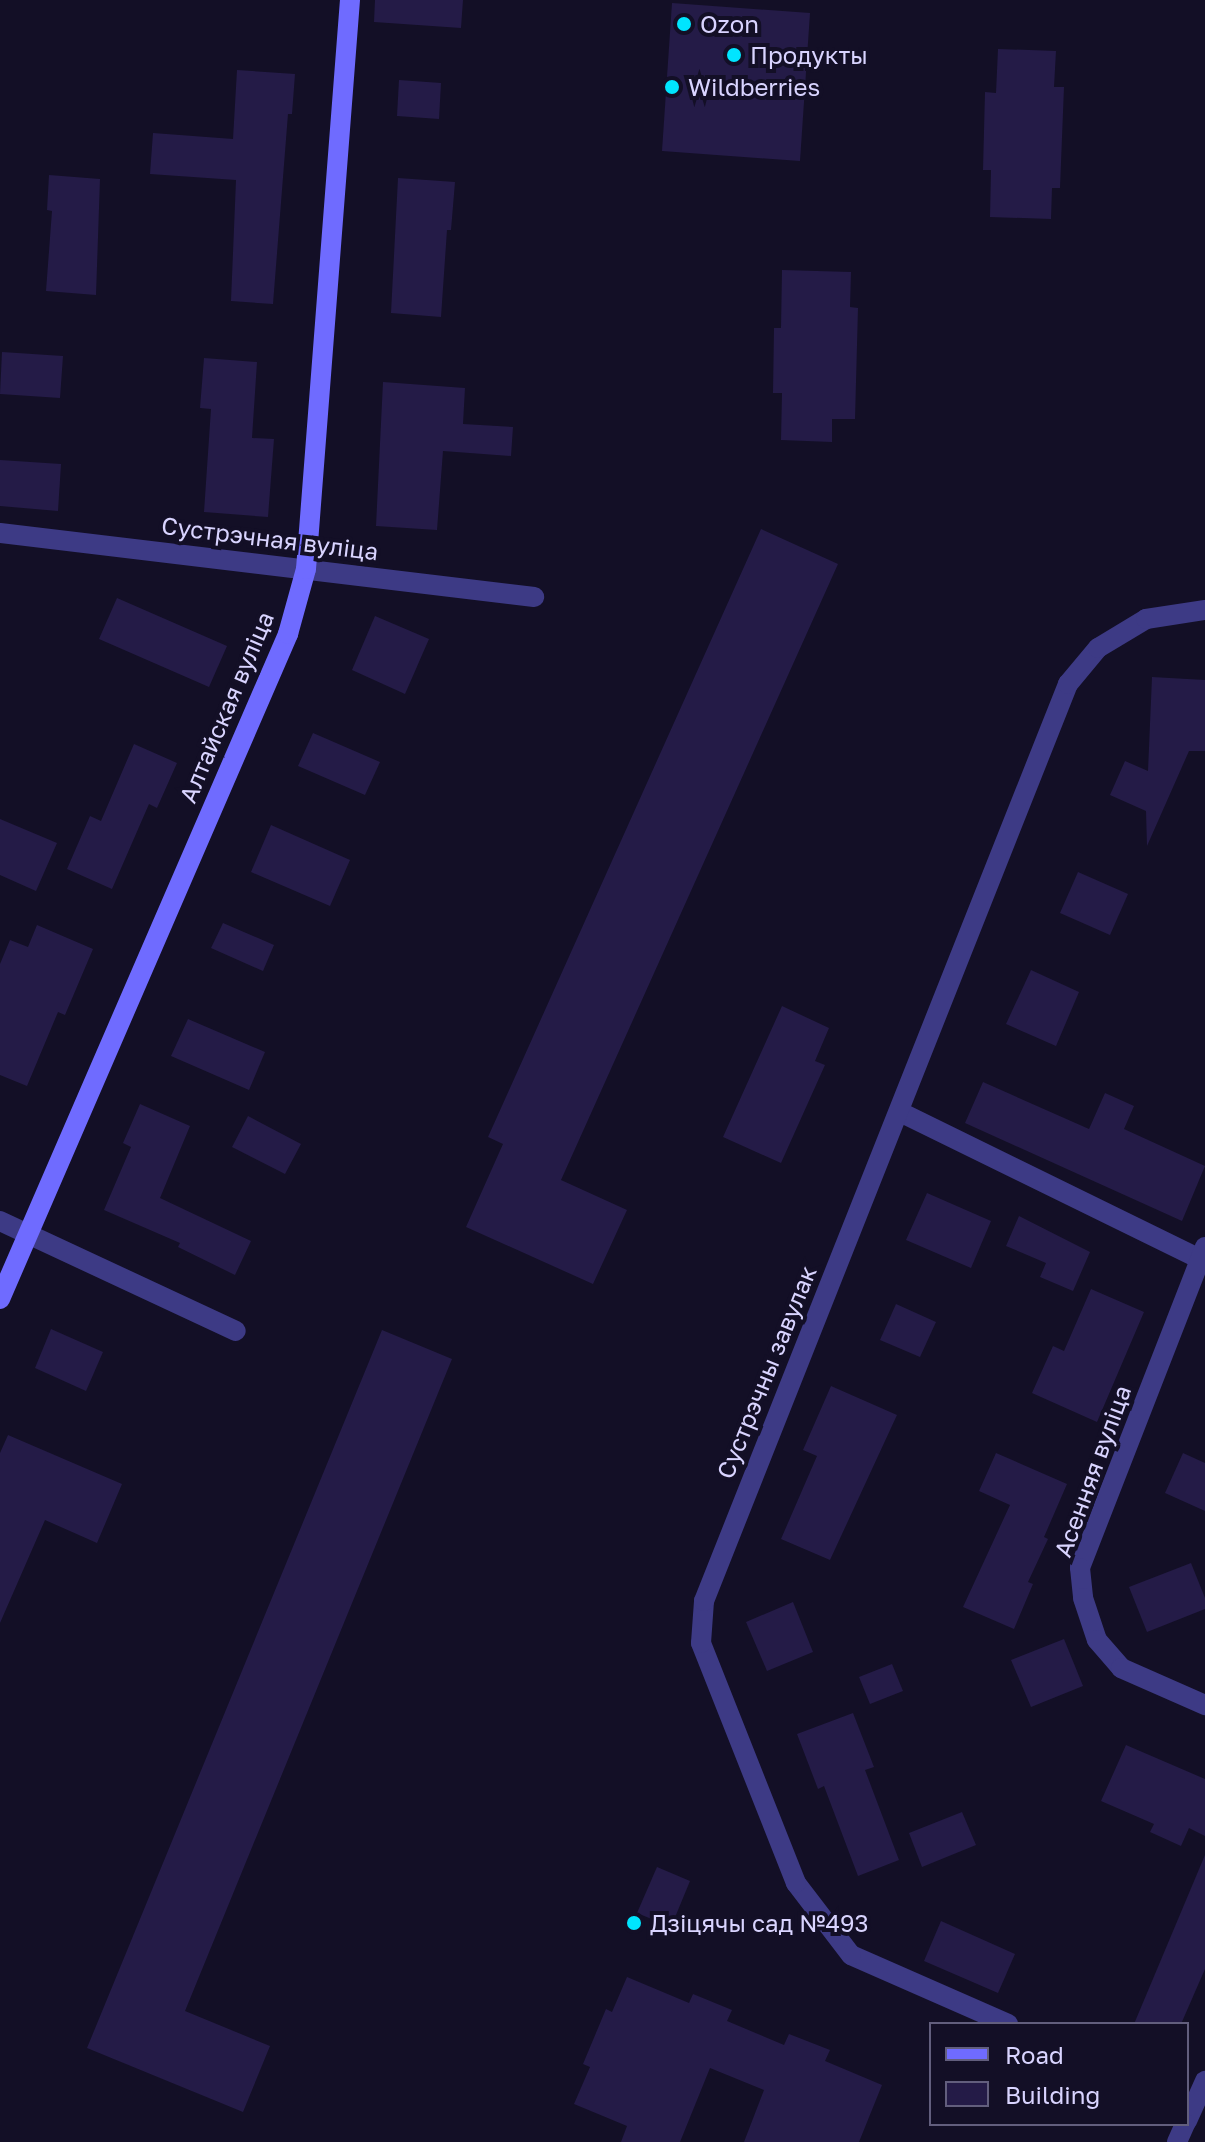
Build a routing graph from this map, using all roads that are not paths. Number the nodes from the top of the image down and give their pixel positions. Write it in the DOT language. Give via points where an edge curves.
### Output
graph roads {
  1 [pos="350,0"];
  2 [pos="0,533"];
  3 [pos="306,569"];
  4 [pos="534,597"];
  5 [pos="1205,610"];
  6 [pos="900,1112"];
  7 [pos="0,1221"];
  8 [pos="27,1237"];
  9 [pos="1202,1253"];
  10 [pos="0,1299"];
  11 [pos="236,1331"];
  12 [pos="1205,1705"];
  13 [pos="1003,2022"];
  14 [pos="1205,2081"];
  15 [pos="1192,2099"];
  1 -- 3 [label="main road, Алтайская вуліца"];
  2 -- 3 [label="street, Сустрэчная вуліца"];
  3 -- 4 [label="street, Сустрэчная вуліца"];
  3 -- 8 [label="main road, Алтайская вуліца" via="288,634"];
  5 -- 6 [label="street, Сустрэчны завулак" via="1146,619 1098,648 1068,684"];
  6 -- 9 [label="street"];
  6 -- 13 [label="street, Сустрэчны завулак" via="724,1547 704,1601 701,1643 796,1883 851,1955"];
  7 -- 8 [label="street"];
  8 -- 10 [label="main road, Алтайская вуліца"];
  8 -- 11 [label="street"];
  9 -- 12 [label="street, Асенняя вуліца" via="1080,1568 1097,1640 1121,1668"];
  14 -- 15 [label="street"];
}
